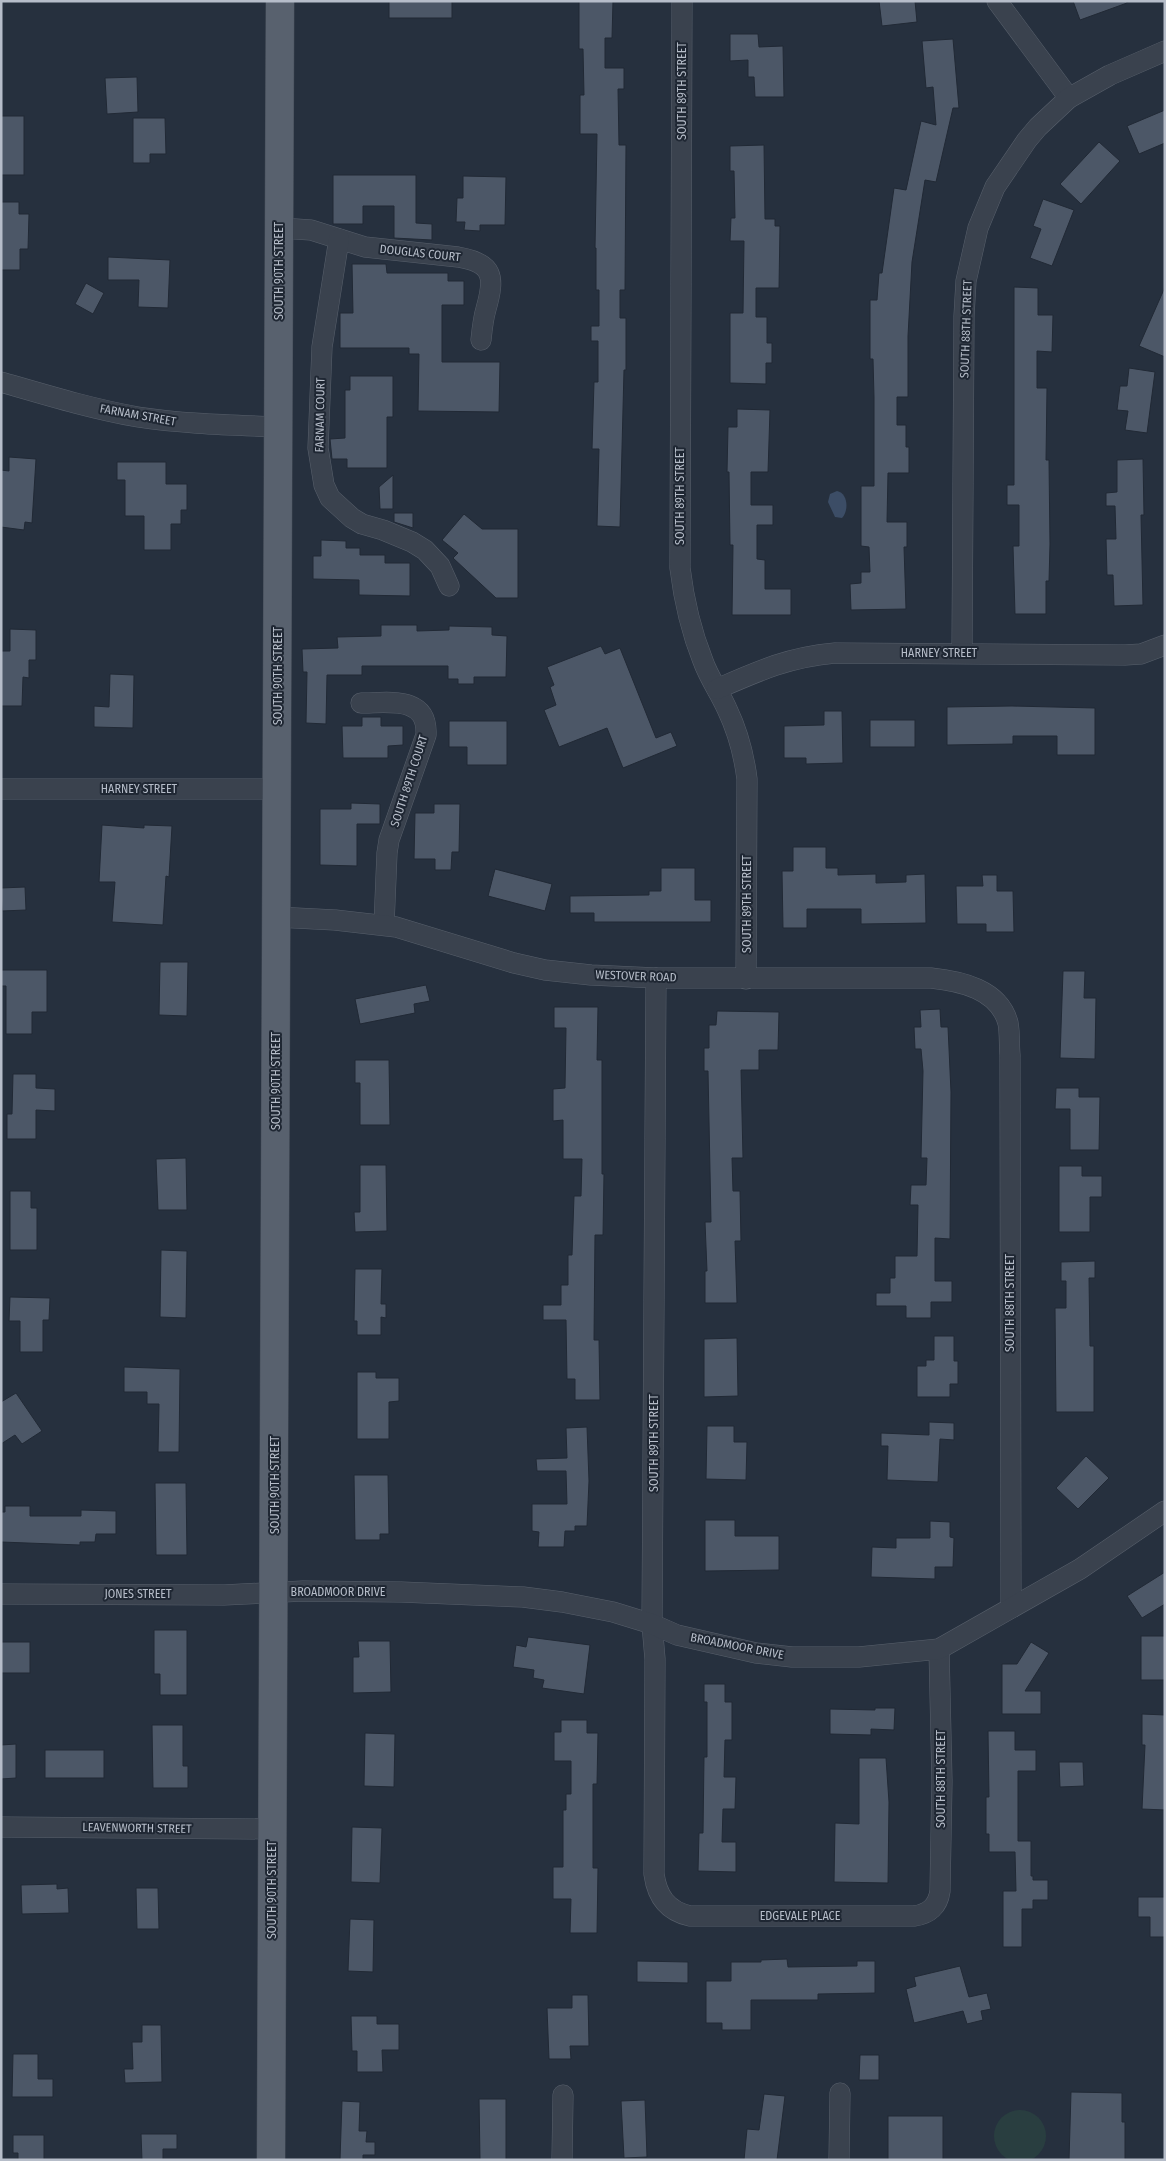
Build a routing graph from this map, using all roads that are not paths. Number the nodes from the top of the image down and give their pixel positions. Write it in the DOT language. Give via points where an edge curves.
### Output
graph roads {
  1 [pos="280,1"];
  2 [pos="682,1"];
  3 [pos="998,1"];
  4 [pos="1165,52"];
  5 [pos="1069,98"];
  6 [pos="280,228"];
  7 [pos="339,238"];
  8 [pos="481,340"];
  9 [pos="1,382"];
  10 [pos="278,428"];
  11 [pos="449,586"];
  12 [pos="1165,645"];
  13 [pos="962,652"];
  14 [pos="717,689"];
  15 [pos="361,703"];
  16 [pos="1,789"];
  17 [pos="277,789"];
  18 [pos="276,917"];
  19 [pos="377,924"];
  20 [pos="656,978"];
  21 [pos="746,979"];
  22 [pos="996,1002"];
  23 [pos="1165,1511"];
  24 [pos="275,1592"];
  25 [pos="1,1594"];
  26 [pos="1010,1608"];
  27 [pos="652,1624"];
  28 [pos="939,1649"];
  29 [pos="1,1827"];
  30 [pos="272,1830"];
  31 [pos="666,1904"];
  32 [pos="934,1907"];
  33 [pos="840,2093"];
  34 [pos="562,2095"];
  35 [pos="271,2160"];
  36 [pos="562,2160"];
  37 [pos="839,2160"];
  1 -- 6 [label="main road, SOUTH 90TH STREET"];
  2 -- 14 [label="street, SOUTH 89TH STREET" via="680,568 691,628"];
  3 -- 5 [label="street"];
  4 -- 5 [label="street, SOUTH 88TH STREET" via="1110,75"];
  5 -- 13 [label="street, SOUTH 88TH STREET" via="1027,140 995,187 978,228 966,281"];
  6 -- 7 [label="street, DOUGLAS COURT" via="311,230"];
  6 -- 10 [label="main road, SOUTH 90TH STREET"];
  7 -- 8 [label="street, DOUGLAS COURT" via="365,247 458,257 483,265 492,284"];
  7 -- 11 [label="street, FARNAM COURT" via="322,347 318,448 324,485 330,498 352,518 425,550 440,566"];
  9 -- 10 [label="street, FARNAM STREET" via="136,416 189,423"];
  10 -- 17 [label="main road, SOUTH 90TH STREET"];
  12 -- 13 [label="street, HARNEY STREET" via="1140,654 1125,655"];
  13 -- 14 [label="street, HARNEY STREET" via="808,655 783,661"];
  14 -- 21 [label="street, SOUTH 89TH STREET" via="740,739 747,780"];
  15 -- 19 [label="street, SOUTH 89TH COURT" via="408,705 425,720 426,735 389,840"];
  16 -- 17 [label="street, HARNEY STREET"];
  17 -- 18 [label="main road, SOUTH 90TH STREET"];
  18 -- 19 [label="street, WESTOVER ROAD"];
  18 -- 24 [label="main road, SOUTH 90TH STREET"];
  19 -- 20 [label="street, WESTOVER ROAD" via="432,936 545,970"];
  20 -- 21 [label="street, WESTOVER ROAD"];
  20 -- 27 [label="street, SOUTH 89TH STREET"];
  21 -- 22 [label="street, WESTOVER ROAD" via="938,979 969,985"];
  22 -- 26 [label="street, SOUTH 88TH STREET" via="1008,1025 1010,1055"];
  23 -- 26 [label="street, BROADMOOR DRIVE" via="1080,1569"];
  24 -- 25 [label="street, JONES STREET" via="224,1595"];
  24 -- 27 [label="street, BROADMOOR DRIVE" via="401,1592 523,1597 612,1612"];
  24 -- 30 [label="main road, SOUTH 90TH STREET"];
  26 -- 28 [label="street, BROADMOOR DRIVE"];
  27 -- 28 [label="street, BROADMOOR DRIVE" via="704,1642 792,1657 859,1657"];
  27 -- 31 [label="street, SOUTH 89TH STREET" via="655,1659 654,1874 656,1887"];
  28 -- 32 [label="street, SOUTH 88TH STREET" via="940,1891"];
  29 -- 30 [label="street, LEAVENWORTH STREET"];
  30 -- 35 [label="main road, SOUTH 90TH STREET"];
  31 -- 32 [label="street, EDGEVALE PLACE" via="690,1916 914,1916"];
  33 -- 37 [label="street"];
  34 -- 36 [label="street"];
}
